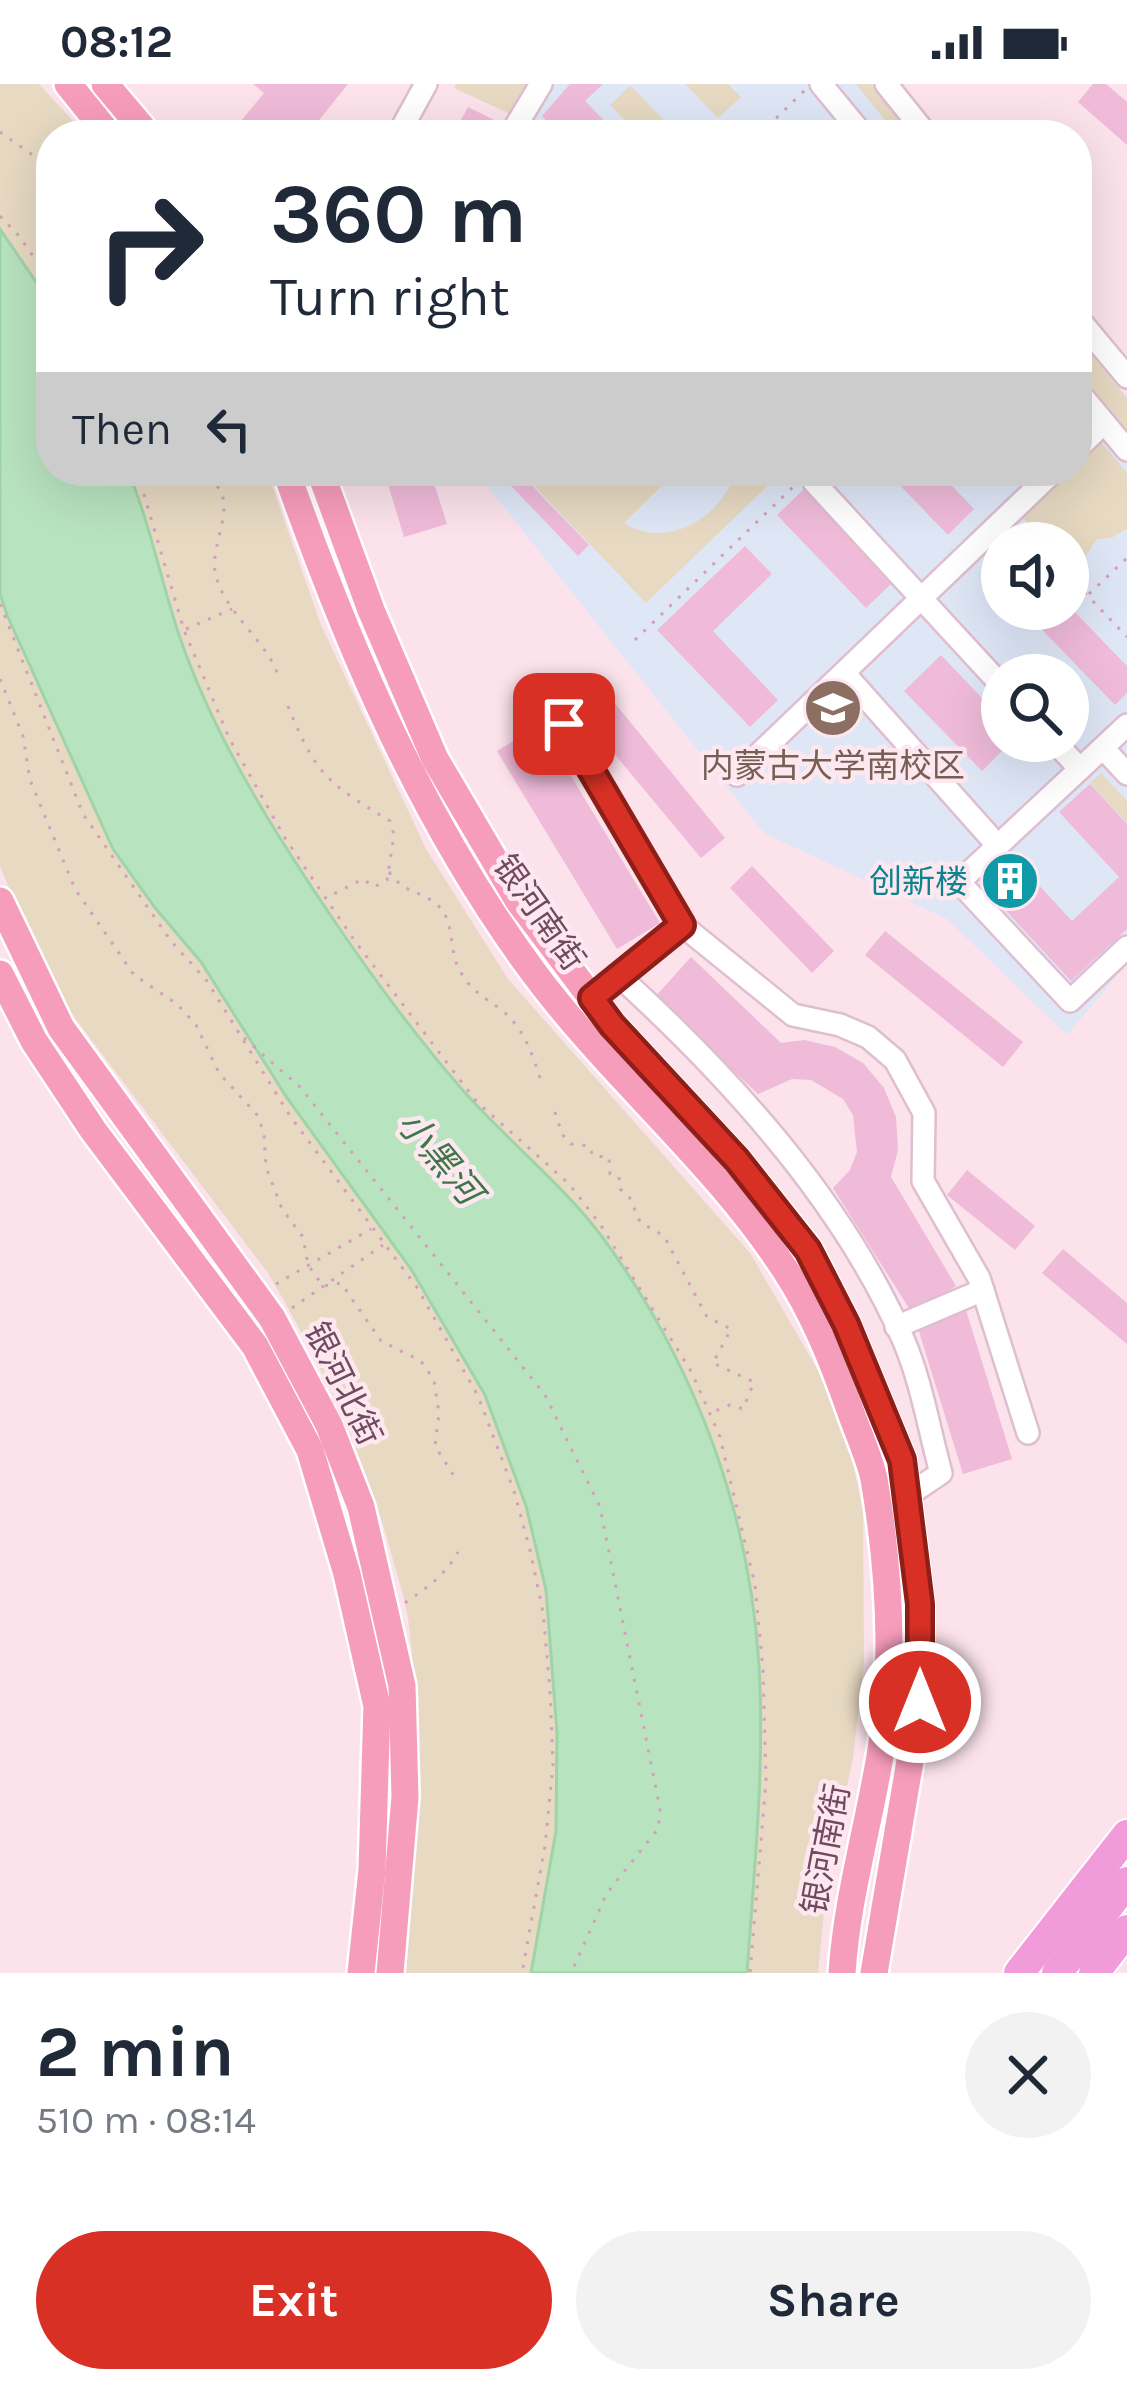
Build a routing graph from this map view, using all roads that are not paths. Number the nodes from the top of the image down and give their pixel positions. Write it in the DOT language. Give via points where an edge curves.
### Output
graph roads {
  1 [pos="68,84"];
  2 [pos="105,84"];
  3 [pos="541,84"];
  4 [pos="821,84"];
  5 [pos="886,84"];
  6 [pos="418,88"];
  7 [pos="97,120"];
  8 [pos="135,120"];
  9 [pos="404,120"];
  10 [pos="519,120"];
  11 [pos="851,120"];
  12 [pos="915,120"];
  13 [pos="1092,334"];
  14 [pos="1127,377"];
  15 [pos="1092,408"];
  16 [pos="1104,423"];
  17 [pos="1092,435"];
  18 [pos="1127,450"];
  19 [pos="291,486"];
  20 [pos="325,486"];
  21 [pos="818,486"];
  22 [pos="1038,486"];
  23 [pos="921,598"];
  24 [pos="981,663"];
  25 [pos="844,673"];
  26 [pos="564,724"];
  27 [pos="1127,725"];
  28 [pos="1103,748"];
  29 [pos="1074,762"];
  30 [pos="1080,769"];
  31 [pos="1127,773"];
  32 [pos="737,776"];
  33 [pos="998,846"];
  34 [pos="0,901"];
  35 [pos="682,925"];
  36 [pos="1127,947"];
  37 [pos="0,974"];
  38 [pos="619,976"];
  39 [pos="592,998"];
  40 [pos="983,1290"];
  41 [pos="896,1327"];
  42 [pos="1028,1433"];
  43 [pos="907,1496"];
  44 [pos="1127,1835"];
  45 [pos="1127,1882"];
  46 [pos="1127,1930"];
  47 [pos="361,1973"];
  48 [pos="390,1973"];
  49 [pos="842,1973"];
  50 [pos="874,1973"];
  51 [pos="1019,1973"];
  52 [pos="1057,1973"];
  53 [pos="1094,1973"];
  1 -- 7 [label="main road"];
  2 -- 8 [label="main road"];
  3 -- 10 [label="street"];
  4 -- 11 [label="street"];
  5 -- 12 [label="street"];
  6 -- 9 [label="street"];
  13 -- 14 [label="street"];
  15 -- 16 [label="street"];
  16 -- 17 [label="street"];
  16 -- 18 [label="street"];
  19 -- 49 [label="main road, 银河南街" via="388,730 458,857 534,974 718,1181 786,1271 831,1354 873,1474 888,1609 881,1752"];
  20 -- 39 [label="main road, 银河南街" via="435,759 518,900"];
  21 -- 23 [label="street"];
  22 -- 23 [label="street"];
  23 -- 24 [label="street"];
  23 -- 25 [label="street"];
  25 -- 32 [label="street"];
  25 -- 33 [label="street"];
  26 -- 35 [label="street"];
  27 -- 28 [label="street"];
  28 -- 30 [label="street"];
  28 -- 31 [label="street"];
  29 -- 30 [label="street"];
  30 -- 33 [label="street"];
  33 -- 36 [label="street" via="959,882 1070,1001"];
  34 -- 48 [label="main road, 银河北街" via="61,1028 273,1321 329,1425 361,1507 402,1686 405,1797"];
  35 -- 38 [label="street"];
  35 -- 40 [label="street" via="793,1015 868,1037 896,1060 925,1113 923,1180"];
  37 -- 47 [label="main road, 银河北街" via="93,1130 255,1346 310,1450 377,1706"];
  38 -- 39 [label="street"];
  38 -- 41 [label="street" via="808,1180"];
  39 -- 43 [label="main road, 银河南街" via="808,1250 902,1460"];
  40 -- 41 [label="street"];
  40 -- 42 [label="street"];
  41 -- 43 [label="street" via="941,1473"];
  43 -- 50 [label="main road, 银河南街" via="920,1604 920,1702"];
  44 -- 51 [label="highway"];
  45 -- 52 [label="highway"];
  46 -- 53 [label="highway"];
}
